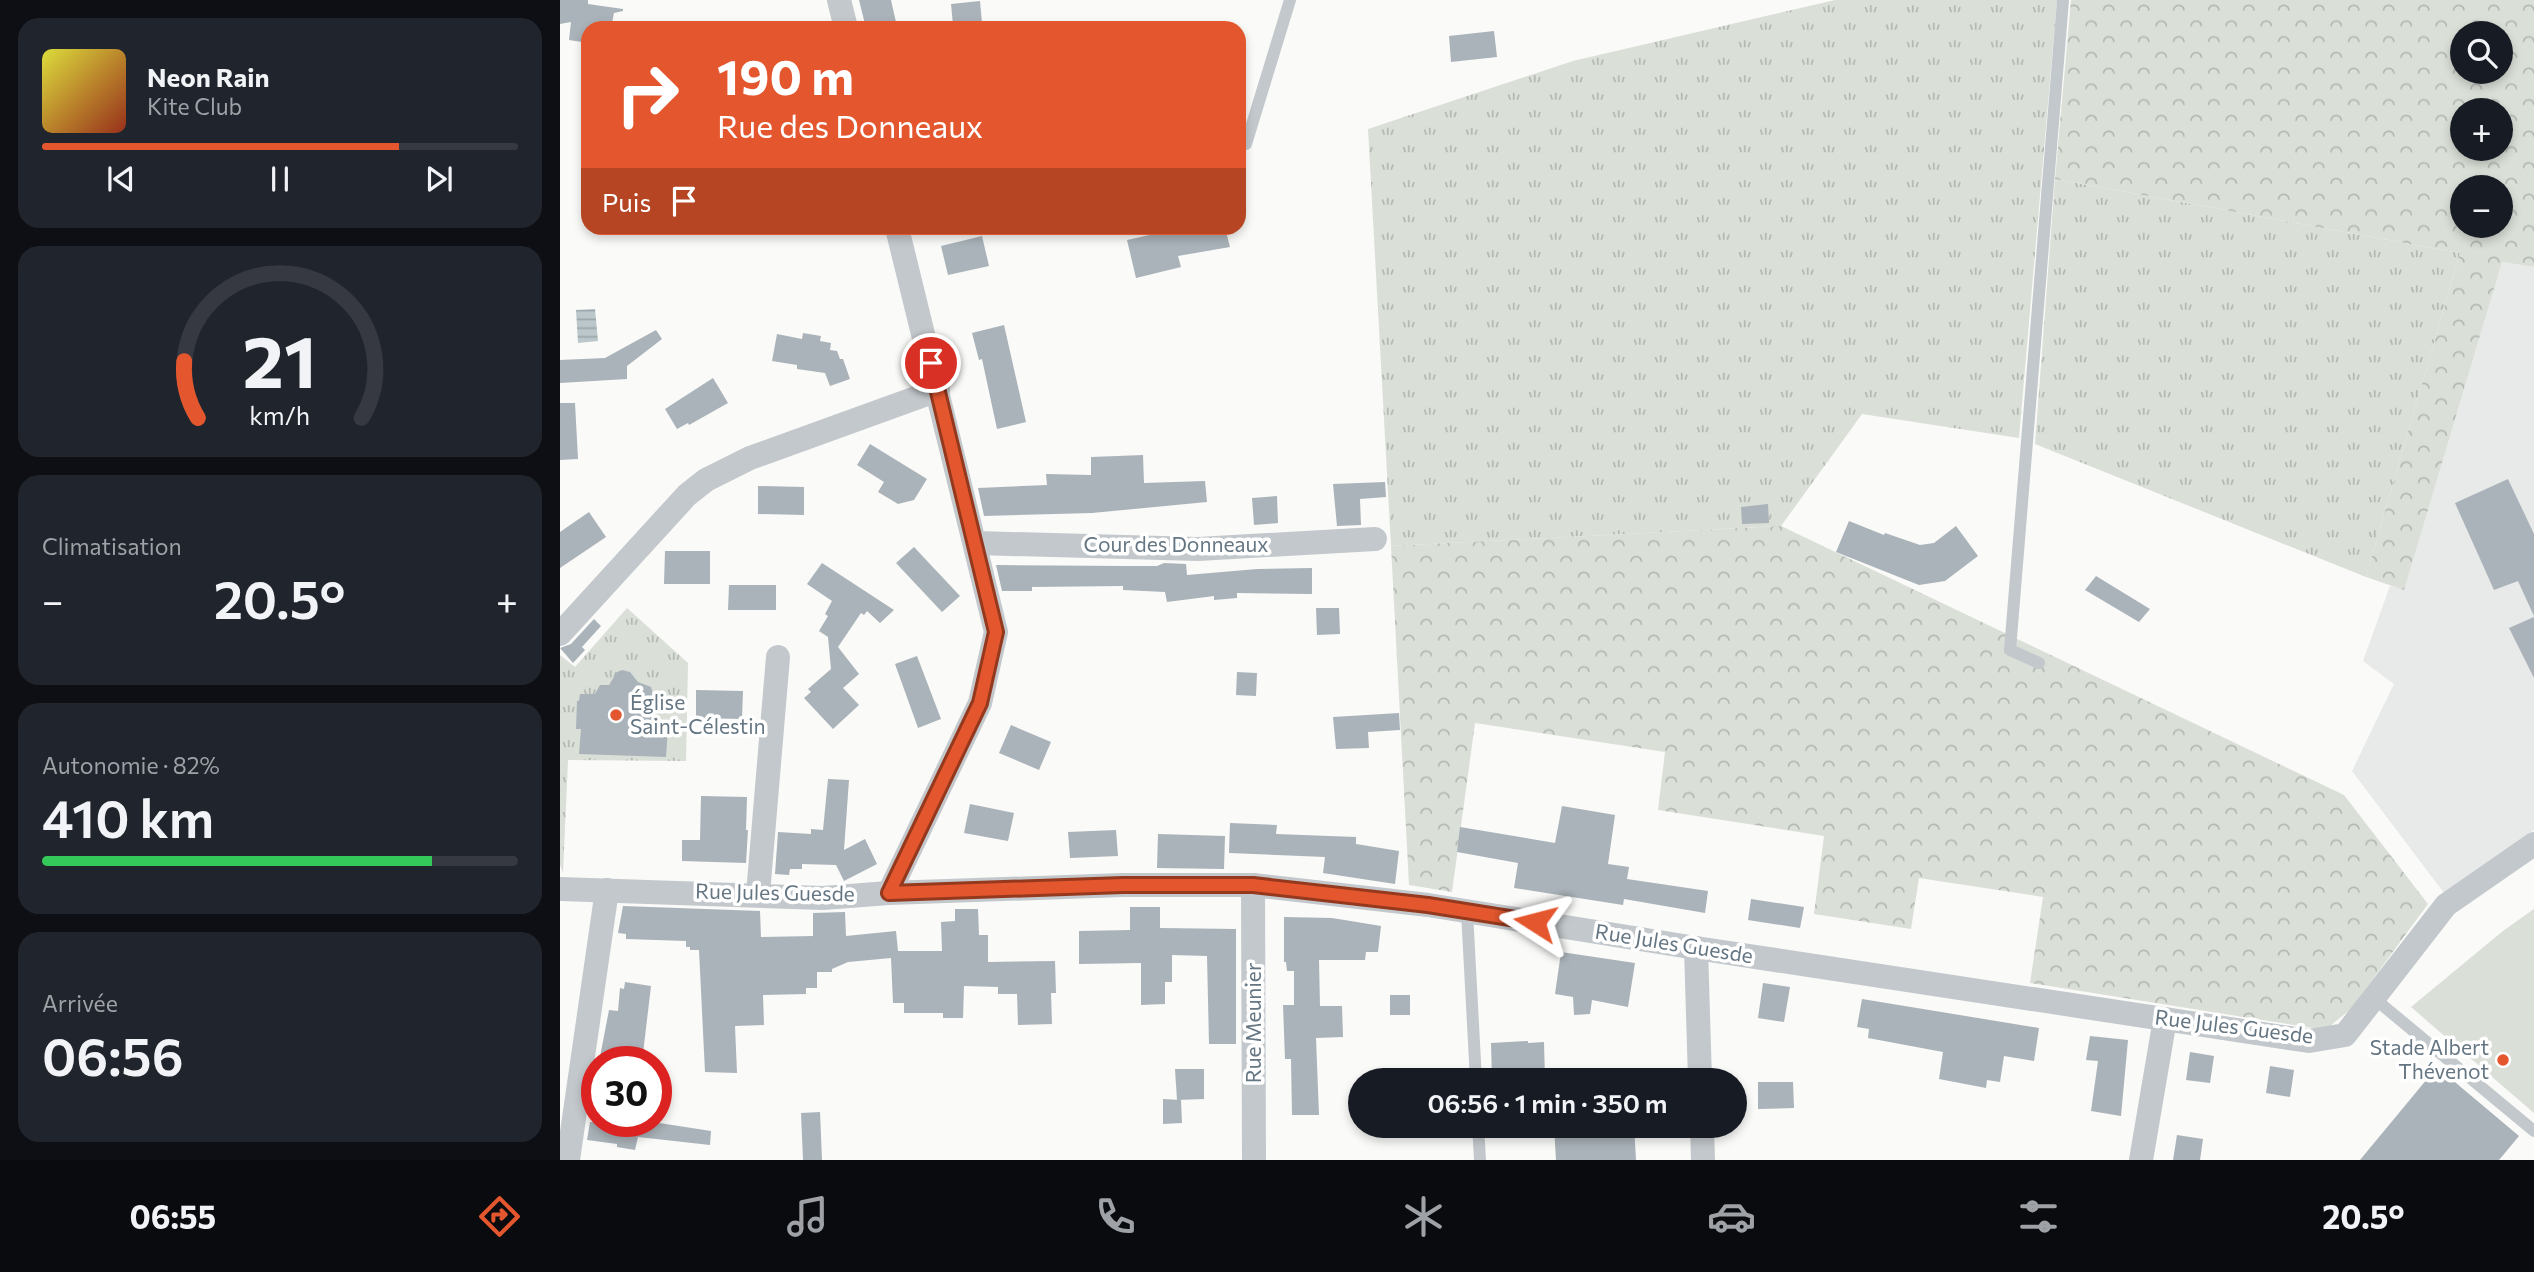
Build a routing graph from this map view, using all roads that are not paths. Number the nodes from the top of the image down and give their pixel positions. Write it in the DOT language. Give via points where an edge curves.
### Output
graph roads {
  1 [pos="839,0"];
  2 [pos="1290,0"];
  3 [pos="2063,0"];
  4 [pos="844,21"];
  5 [pos="1246,144"];
  6 [pos="899,235"];
  7 [pos="938,390"];
  8 [pos="1376,539"];
  9 [pos="976,543"];
  10 [pos="560,634"];
  11 [pos="778,657"];
  12 [pos="2039,663"];
  13 [pos="2534,844"];
  14 [pos="1253,885"];
  15 [pos="560,888"];
  16 [pos="607,890"];
  17 [pos="889,893"];
  18 [pos="758,894"];
  19 [pos="1468,912"];
  20 [pos="1696,948"];
  21 [pos="2375,999"];
  22 [pos="2165,1019"];
  23 [pos="1475,1068"];
  24 [pos="1700,1068"];
  25 [pos="2534,1131"];
  26 [pos="1479,1138"];
  27 [pos="1702,1138"];
  28 [pos="568,1160"];
  29 [pos="1254,1160"];
  30 [pos="1480,1160"];
  31 [pos="1703,1160"];
  32 [pos="2141,1160"];
  1 -- 4 [label="street"];
  2 -- 5 [label="lane"];
  3 -- 12 [label="lane" via="2010,650"];
  6 -- 7 [label="street"];
  7 -- 9 [label="street"];
  7 -- 10 [label="street" via="750,458 706,480"];
  8 -- 9 [label="street, Cour des Donneaux" via="1198,550"];
  9 -- 17 [label="street" via="996,632 980,703"];
  11 -- 18 [label="street"];
  13 -- 21 [label="street, Rue Jules Guesde" via="2446,905"];
  14 -- 17 [label="street, Rue Jules Guesde"];
  14 -- 19 [label="street, Rue Jules Guesde"];
  14 -- 29 [label="street, Rue Meunier"];
  15 -- 16 [label="street, Rue Jules Guesde"];
  16 -- 18 [label="street, Rue Jules Guesde"];
  16 -- 28 [label="street"];
  17 -- 18 [label="street, Rue Jules Guesde" via="822,898"];
  19 -- 20 [label="street, Rue Jules Guesde"];
  19 -- 23 [label="lane"];
  20 -- 22 [label="street, Rue Jules Guesde"];
  20 -- 24 [label="street"];
  21 -- 22 [label="street, Rue Jules Guesde" via="2345,1035 2309,1041"];
  21 -- 25 [label="lane"];
  22 -- 32 [label="street"];
  26 -- 30 [label="lane"];
  27 -- 31 [label="street"];
}
